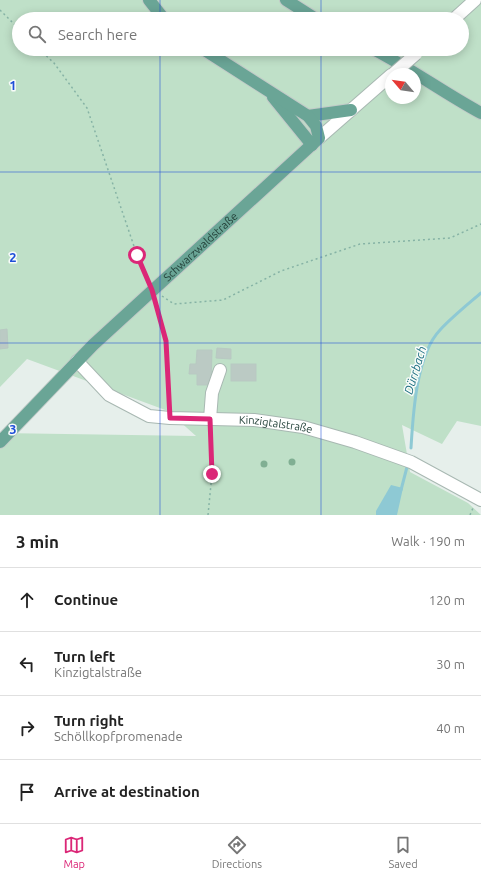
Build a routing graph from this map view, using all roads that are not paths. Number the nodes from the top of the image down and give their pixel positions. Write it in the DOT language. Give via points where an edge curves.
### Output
graph roads {
  1 [pos="149,0"];
  2 [pos="286,0"];
  3 [pos="475,0"];
  4 [pos="158,12"];
  5 [pos="305,12"];
  6 [pos="462,12"];
  7 [pos="214,56"];
  8 [pos="387,56"];
  9 [pos="413,56"];
  10 [pos="400,68"];
  11 [pos="385,81"];
  12 [pos="269,92"];
  13 [pos="351,110"];
  14 [pos="481,113"];
  15 [pos="308,116"];
  16 [pos="315,142"];
  17 [pos="77,361"];
  18 [pos="220,370"];
  19 [pos="210,419"];
  20 [pos="0,442"];
  21 [pos="481,500"];
  1 -- 4 [label="main road"];
  2 -- 5 [label="main road"];
  3 -- 6 [label="street"];
  7 -- 12 [label="main road"];
  8 -- 14 [label="main road"];
  9 -- 10 [label="street, Schwarzwaldstraße, bridge"];
  11 -- 13 [label="street, Schwarzwaldstraße"];
  12 -- 15 [label="main road"];
  12 -- 16 [label="main road"];
  13 -- 15 [label="main road"];
  13 -- 16 [label="street, Schwarzwaldstraße"];
  15 -- 16 [label="main road" via="316,126"];
  16 -- 17 [label="main road, Schwarzwaldstraße"];
  17 -- 19 [label="street, Kinzigtalstraße" via="109,395 148,416"];
  17 -- 20 [label="main road, Schwarzwaldstraße"];
  18 -- 19 [label="street" via="212,394"];
  19 -- 21 [label="street, Kinzigtalstraße" via="254,420 303,427 347,440 411,462"];
}
